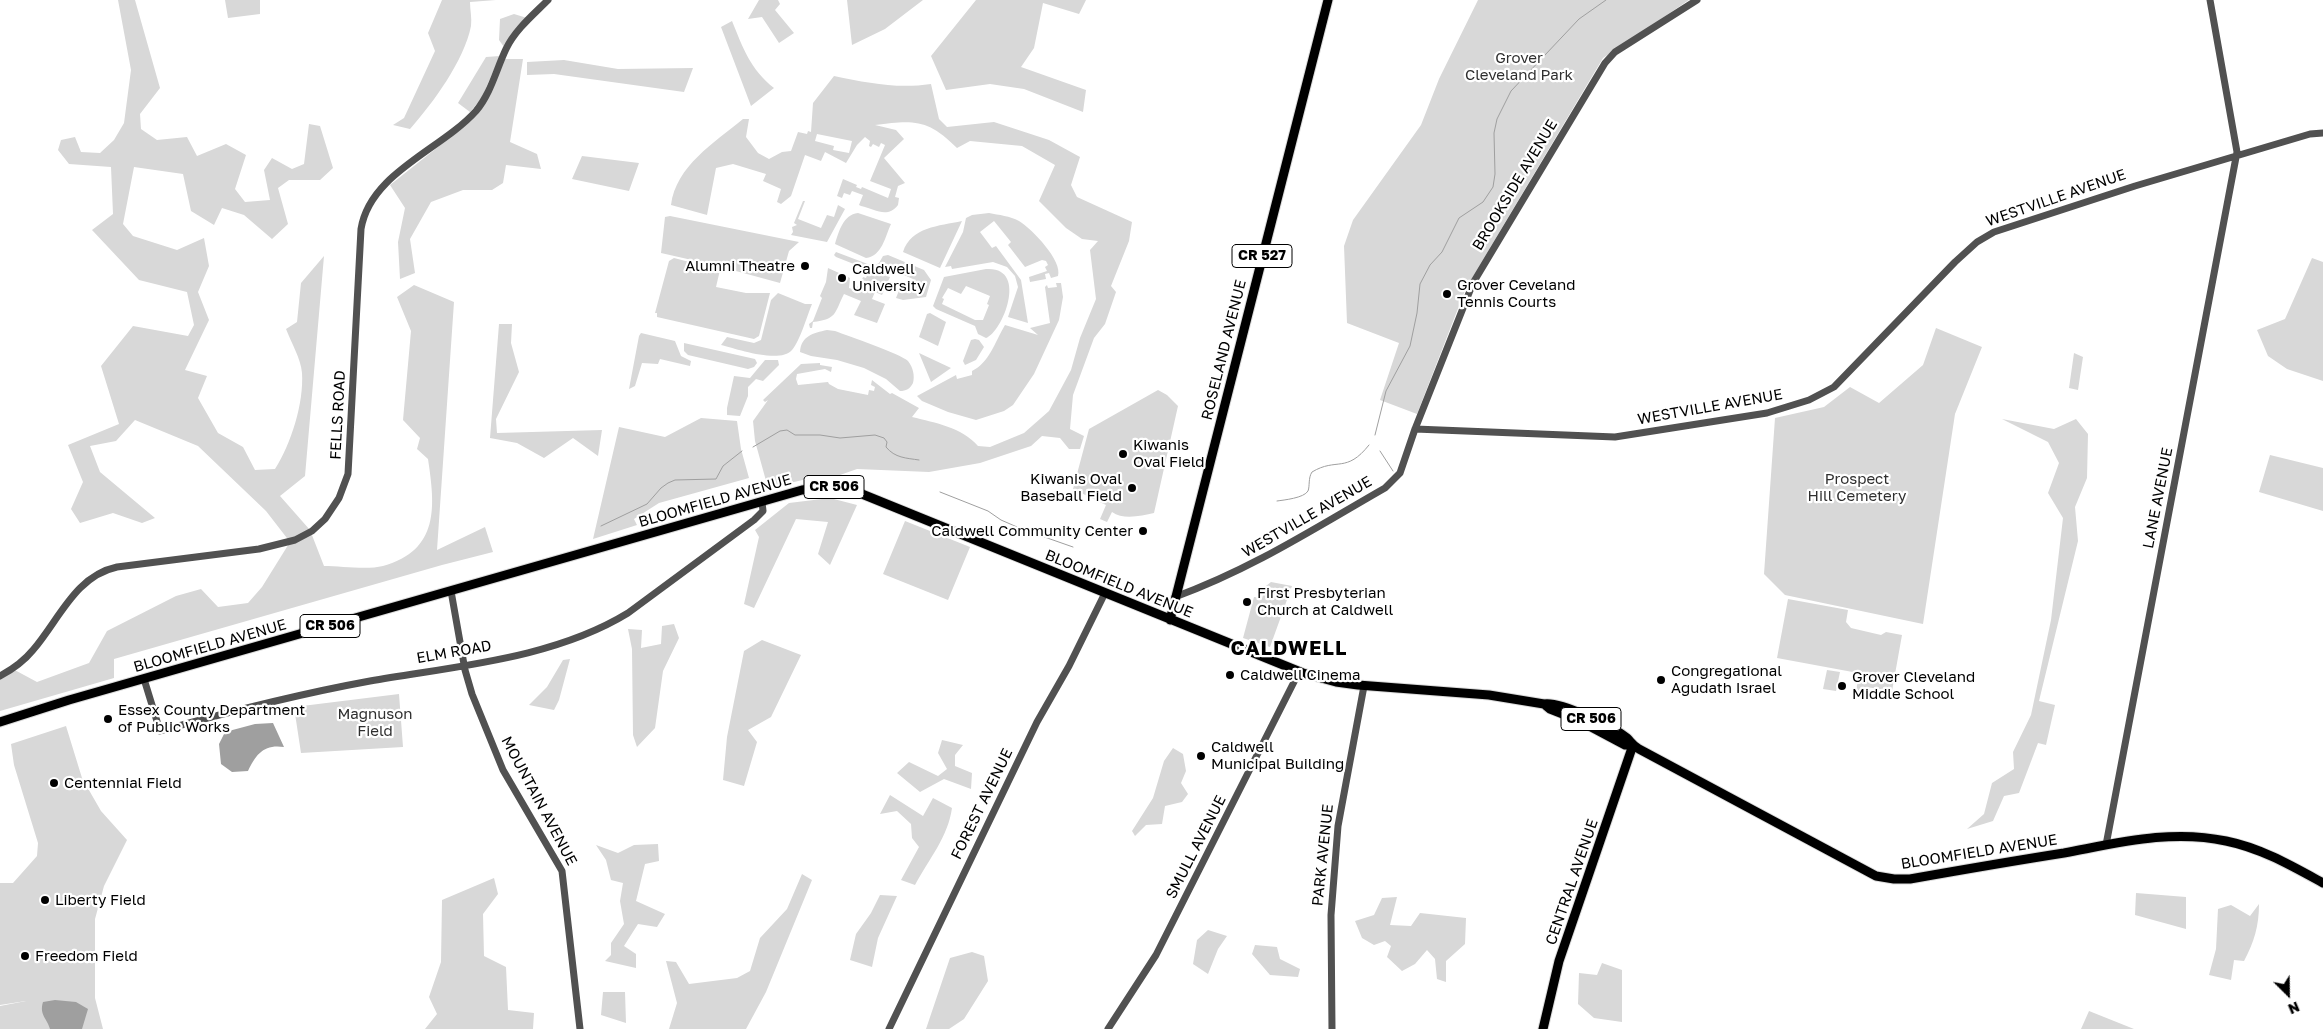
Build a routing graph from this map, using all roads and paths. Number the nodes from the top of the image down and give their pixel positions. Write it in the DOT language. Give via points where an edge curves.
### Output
graph roads {
  1 [pos="548,0"];
  2 [pos="1328,0"];
  3 [pos="1697,0"];
  4 [pos="2210,0"];
  5 [pos="2323,133"];
  6 [pos="2237,156"];
  7 [pos="1415,429"];
  8 [pos="762,502"];
  9 [pos="451,591"];
  10 [pos="1105,593"];
  11 [pos="1176,597"];
  12 [pos="1170,620"];
  13 [pos="464,664"];
  14 [pos="1299,672"];
  15 [pos="0,676"];
  16 [pos="144,679"];
  17 [pos="1364,686"];
  18 [pos="0,722"];
  19 [pos="1633,745"];
  20 [pos="2106,845"];
  21 [pos="2323,883"];
  22 [pos="580,1029"];
  23 [pos="889,1029"];
  24 [pos="1108,1029"];
  25 [pos="1332,1029"];
  26 [pos="1544,1029"];
  1 -- 15 [label="street, FELLS ROAD" via="506,48 489,90 474,112 386,183 365,211 361,229 348,474 339,498 325,519 304,536 275,547 117,567 96,574 80,588 29,655"];
  2 -- 11 [label="main road, ROSELAND AVENUE / CR 527"];
  3 -- 7 [label="street, BROOKSIDE AVENUE" via="1615,52 1605,63 1473,283"];
  4 -- 6 [label="street, LANE AVENUE"];
  5 -- 6 [label="street, WESTVILLE AVENUE"];
  6 -- 7 [label="street, WESTVILLE AVENUE" via="2003,228 1985,237 1955,262 1837,384 1794,405 1767,413 1615,437"];
  6 -- 20 [label="street, LANE AVENUE"];
  7 -- 11 [label="street, WESTVILLE AVENUE" via="1400,472 1385,488 1258,562"];
  8 -- 9 [label="main road, BLOOMFIELD AVENUE / CR 506"];
  8 -- 10 [label="main road, BLOOMFIELD AVENUE / CR 506" via="810,488 850,490"];
  8 -- 13 [label="street, ELM ROAD" via="763,511 754,520 614,622 555,646"];
  9 -- 13 [label="street, MOUNTAIN AVENUE"];
  9 -- 16 [label="main road, BLOOMFIELD AVENUE / CR 506"];
  10 -- 12 [label="main road, BLOOMFIELD AVENUE / CR 506"];
  10 -- 23 [label="street, FOREST AVENUE" via="1037,722"];
  11 -- 12 [label="main road, ROSELAND AVENUE / CR 527"];
  12 -- 14 [label="main road, BLOOMFIELD AVENUE / CR 506"];
  13 -- 16 [label="street, ELM ROAD" via="334,688 160,731"];
  13 -- 22 [label="street, MOUNTAIN AVENUE" via="472,694 503,770 562,871"];
  14 -- 17 [label="main road, BLOOMFIELD AVENUE / CR 506"];
  14 -- 24 [label="street, SMULL AVENUE" via="1156,955"];
  16 -- 18 [label="main road, BLOOMFIELD AVENUE / CR 506"];
  17 -- 19 [label="main road, BLOOMFIELD AVENUE / CR 506" via="1551,703 1578,712 1628,739"];
  17 -- 25 [label="street, PARK AVENUE" via="1338,826 1331,915"];
  19 -- 20 [label="main road, BLOOMFIELD AVENUE / CR 506" via="1862,870 1881,877 1910,879"];
  19 -- 26 [label="main road, CENTRAL AVENUE" via="1559,961"];
  20 -- 21 [label="main road, BLOOMFIELD AVENUE / CR 506" via="2165,836 2221,840 2260,851"];
}
